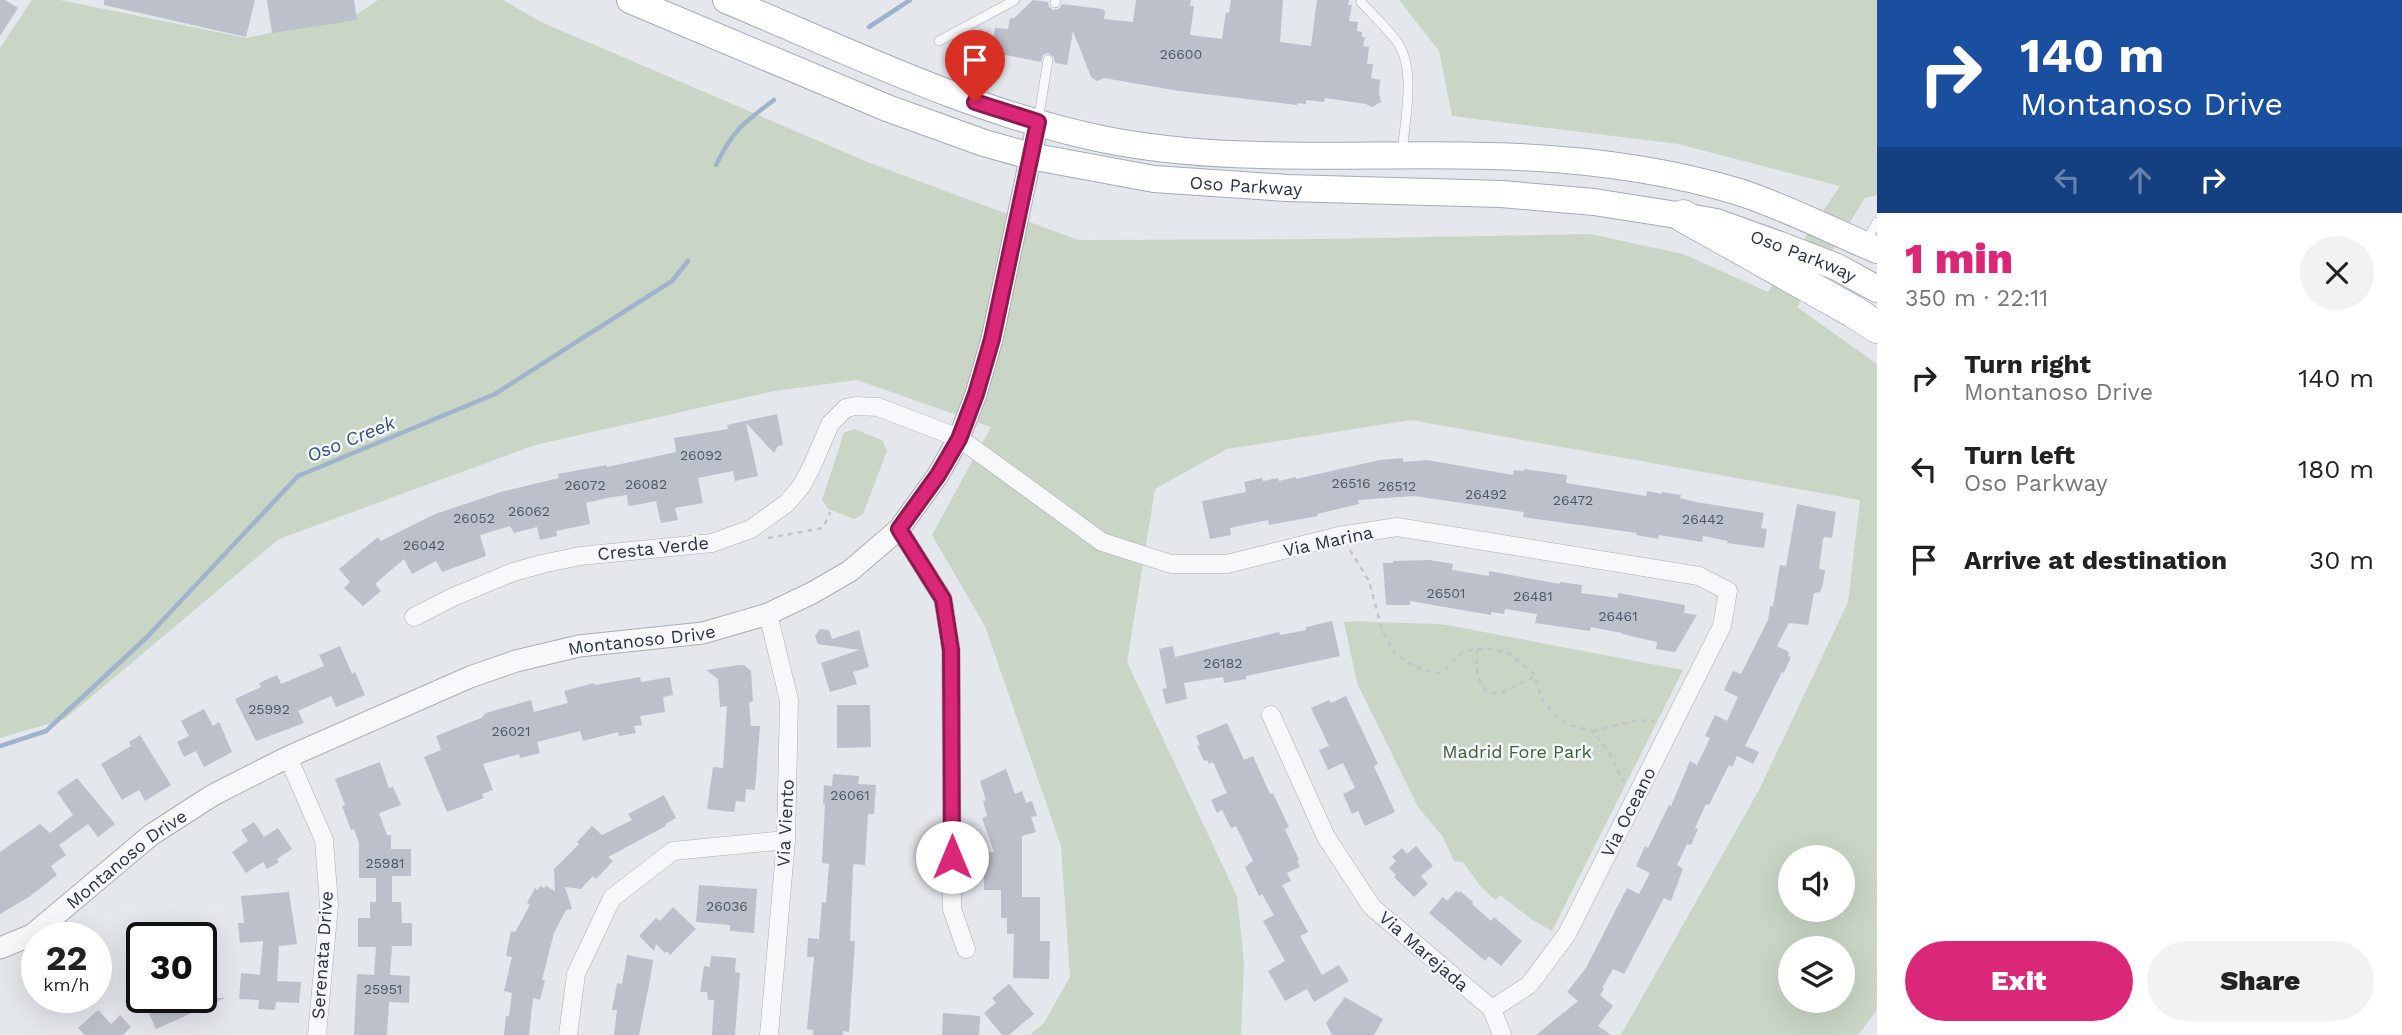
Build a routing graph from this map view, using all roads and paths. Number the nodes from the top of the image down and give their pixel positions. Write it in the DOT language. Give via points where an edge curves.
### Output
graph roads {
  1 [pos="630,0"];
  2 [pos="726,0"];
  3 [pos="1015,0"];
  4 [pos="1362,2"];
  5 [pos="939,41"];
  6 [pos="1048,60"];
  7 [pos="1038,122"];
  8 [pos="1030,156"];
  9 [pos="1402,156"];
  10 [pos="1683,216"];
  11 [pos="1873,239"];
  12 [pos="1837,267"];
  13 [pos="1877,289"];
  14 [pos="1877,327"];
  15 [pos="959,439"];
  16 [pos="830,512"];
  17 [pos="754,526"];
  18 [pos="899,529"];
  19 [pos="1347,535"];
  20 [pos="1728,591"];
  21 [pos="768,614"];
  22 [pos="414,617"];
  23 [pos="1478,649"];
  24 [pos="1467,651"];
  25 [pos="1476,661"];
  26 [pos="1534,677"];
  27 [pos="1271,715"];
  28 [pos="1671,728"];
  29 [pos="1593,731"];
  30 [pos="288,757"];
  31 [pos="1640,789"];
  32 [pos="786,840"];
  33 [pos="0,948"];
  34 [pos="966,949"];
  35 [pos="1492,1010"];
  36 [pos="317,1035"];
  37 [pos="568,1035"];
  38 [pos="769,1035"];
  39 [pos="1502,1035"];
  1 -- 8 [label="main road, Oso Parkway" via="887,108"];
  2 -- 7 [label="main road, Oso Parkway" via="954,96"];
  3 -- 5 [label="lane"];
  4 -- 9 [label="lane" via="1399,45 1407,65"];
  6 -- 7 [label="lane"];
  7 -- 8 [label="street, Montanoso Drive"];
  7 -- 9 [label="main road, Oso Parkway" via="1102,139 1173,149 1248,155"];
  8 -- 10 [label="main road, Oso Parkway" via="1154,179 1502,194"];
  8 -- 15 [label="street, Montanoso Drive" via="992,339"];
  9 -- 11 [label="main road, Oso Parkway" via="1563,161 1690,180"];
  10 -- 12 [label="main road, Oso Parkway" via="1716,222"];
  10 -- 14 [label="highway"];
  11 -- 12 [label="main road"];
  12 -- 13 [label="main road, Oso Parkway"];
  15 -- 17 [label="street, Cresta Verde" via="878,407 846,408 830,424 802,485"];
  15 -- 18 [label="street, Montanoso Drive"];
  15 -- 19 [label="street, Via Marina" via="1102,542 1171,565 1227,564"];
  16 -- 17 [label="path" via="823,528 785,536 764,539"];
  17 -- 22 [label="street, Cresta Verde" via="712,543 541,564"];
  18 -- 21 [label="street, Montanoso Drive" via="850,571"];
  18 -- 34 [label="street" via="943,599 951,650 952,909"];
  19 -- 20 [label="street, Via Marina" via="1397,527 1699,576"];
  19 -- 24 [label="path" via="1351,555 1369,581 1382,630 1395,654 1435,673"];
  20 -- 28 [label="street, Via Oceano" via="1722,626"];
  21 -- 30 [label="street, Montanoso Drive" via="703,633 579,646 516,661"];
  21 -- 32 [label="street, Via Viento" via="789,700"];
  23 -- 24 [label="path"];
  23 -- 25 [label="path"];
  23 -- 26 [label="path" via="1510,654"];
  24 -- 25 [label="path"];
  25 -- 26 [label="path" via="1481,683 1493,694"];
  26 -- 29 [label="path" via="1553,713"];
  27 -- 35 [label="street, Via Marejada" via="1326,837 1372,907"];
  28 -- 29 [label="path" via="1646,720"];
  28 -- 31 [label="street, Via Oceano"];
  29 -- 31 [label="path" via="1623,781"];
  30 -- 33 [label="street, Montanoso Drive" via="213,794 151,835 32,935"];
  30 -- 36 [label="street, Serenata Drive" via="324,840 330,905"];
  31 -- 35 [label="street, Via Oceano" via="1567,934 1529,985"];
  32 -- 37 [label="street" via="673,851 612,898 576,974"];
  32 -- 38 [label="street, Via Viento"];
  35 -- 39 [label="street, Via Marejada"];
}
